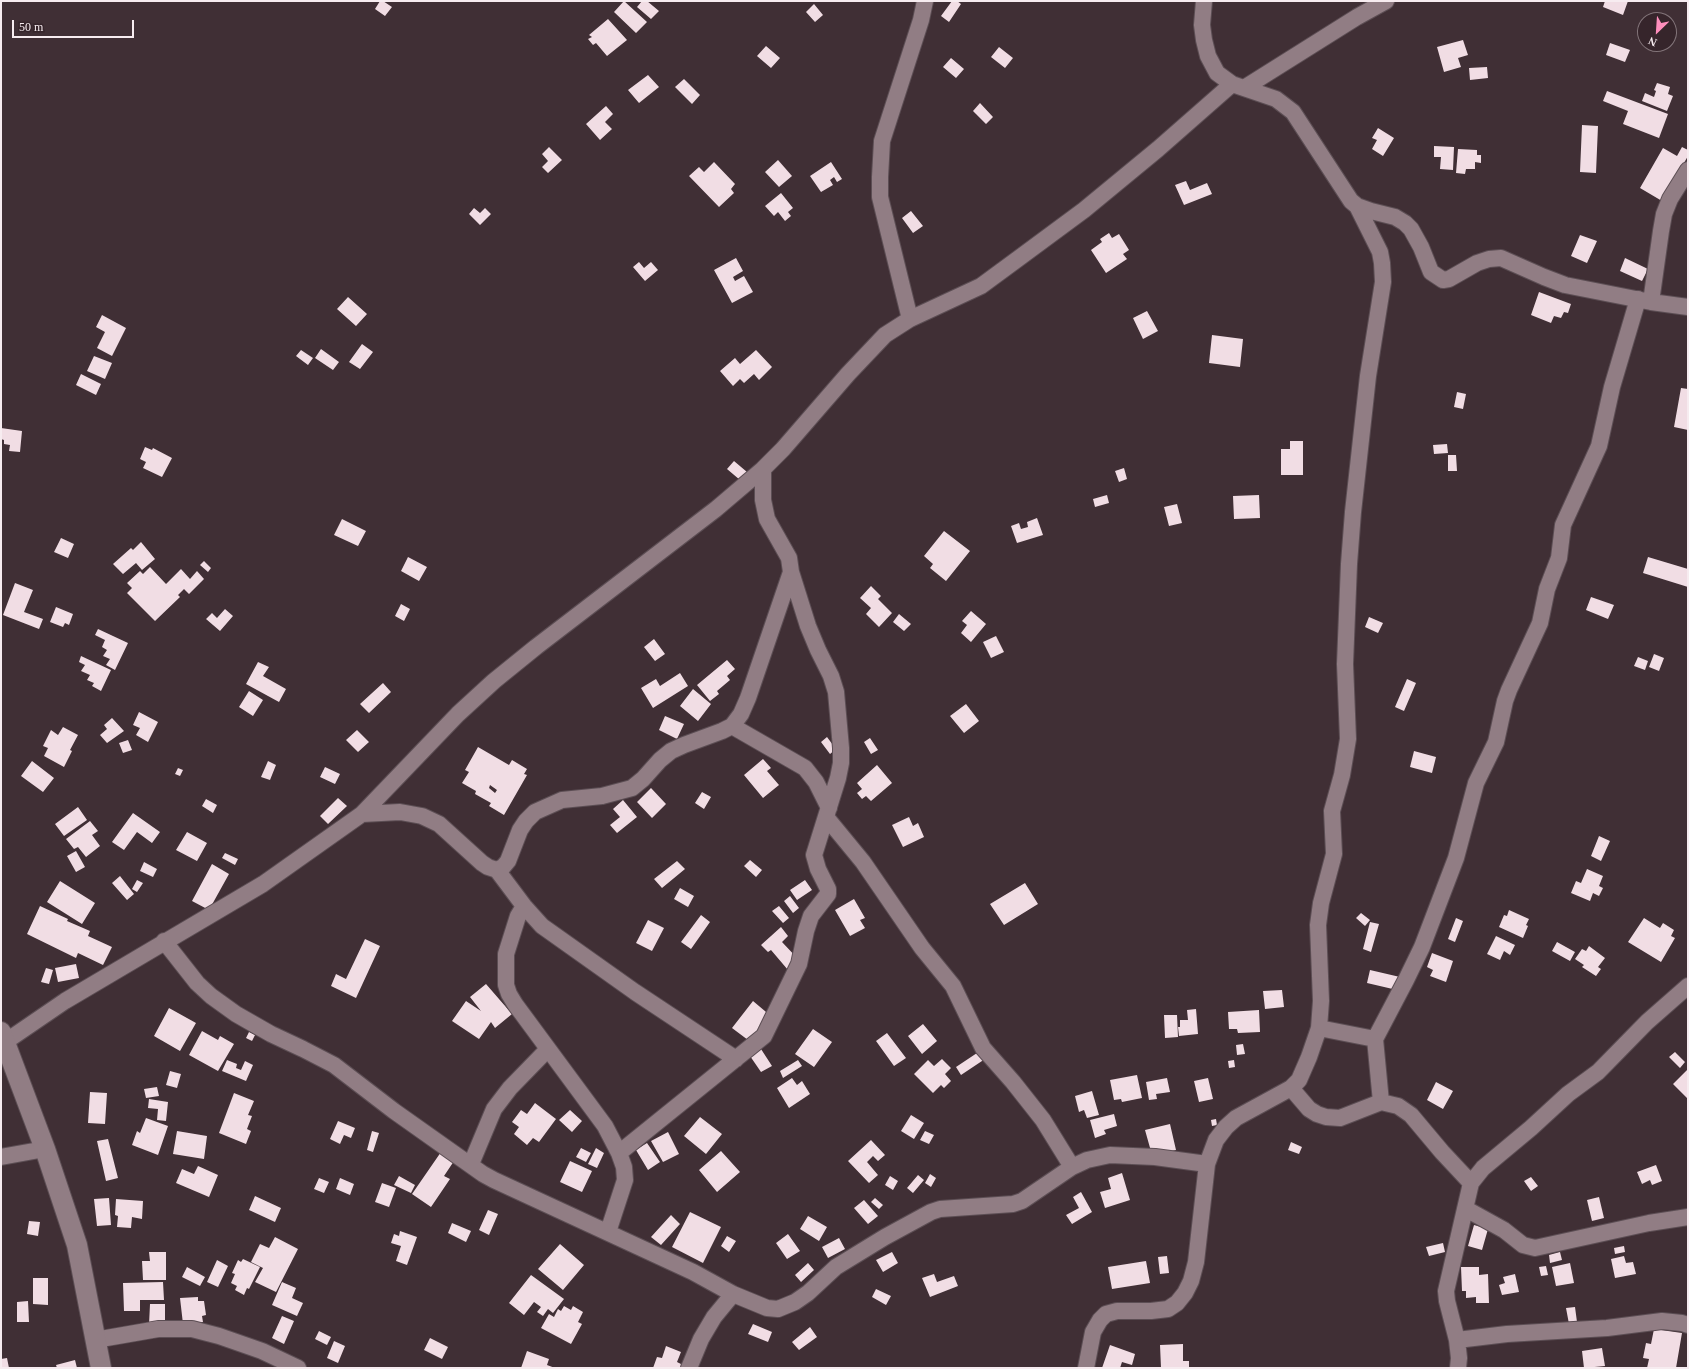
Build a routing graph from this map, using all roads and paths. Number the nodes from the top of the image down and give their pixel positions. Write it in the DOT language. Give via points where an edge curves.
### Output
graph roads {
  1 [pos="925,1"];
  2 [pos="1204,1"];
  3 [pos="1386,1"];
  4 [pos="1238,86"];
  5 [pos="1688,170"];
  6 [pos="1357,206"];
  7 [pos="1644,301"];
  8 [pos="1688,307"];
  9 [pos="910,319"];
  10 [pos="762,469"];
  11 [pos="791,572"];
  12 [pos="732,726"];
  13 [pos="828,812"];
  14 [pos="362,814"];
  15 [pos="497,870"];
  16 [pos="524,906"];
  17 [pos="164,941"];
  18 [pos="1688,986"];
  19 [pos="1318,1028"];
  20 [pos="1375,1039"];
  21 [pos="4,1047"];
  22 [pos="548,1049"];
  23 [pos="736,1059"];
  24 [pos="1291,1088"];
  25 [pos="1381,1102"];
  26 [pos="45,1149"];
  27 [pos="619,1153"];
  28 [pos="1,1157"];
  29 [pos="470,1164"];
  30 [pos="1207,1164"];
  31 [pos="1072,1166"];
  32 [pos="1471,1183"];
  33 [pos="1466,1209"];
  34 [pos="1688,1216"];
  35 [pos="608,1232"];
  36 [pos="733,1294"];
  37 [pos="1688,1325"];
  38 [pos="95,1340"];
  39 [pos="1457,1340"];
  40 [pos="101,1368"];
  41 [pos="298,1368"];
  42 [pos="689,1368"];
  43 [pos="1086,1368"];
  44 [pos="1458,1368"];
  1 -- 9 [label="street" via="882,141 880,178 880,196"];
  2 -- 4 [label="street" via="1202,25 1208,56 1217,73"];
  3 -- 4 [label="street"];
  4 -- 6 [label="street" via="1276,99 1293,112 1345,194"];
  4 -- 9 [label="street" via="1084,210 981,286"];
  5 -- 7 [label="street" via="1670,198 1664,214"];
  6 -- 7 [label="street" via="1395,217 1405,223 1421,247 1431,272 1443,280 1477,263 1501,258 1565,284"];
  6 -- 19 [label="street" via="1380,252 1383,282 1369,370 1353,512 1345,664 1348,739 1332,811 1334,854 1318,925 1321,1001"];
  7 -- 8 [label="street"];
  7 -- 20 [label="street" via="1612,386 1599,446 1563,525 1560,553 1547,590 1540,623 1505,701 1496,742 1476,783 1456,858 1422,947"];
  9 -- 10 [label="street" via="885,335"];
  10 -- 11 [label="street" via="767,519 789,558"];
  10 -- 14 [label="street" via="716,509 494,681 458,714"];
  11 -- 12 [label="street" via="748,698"];
  11 -- 13 [label="street" via="808,626 836,692 841,763"];
  12 -- 13 [label="street" via="805,768 816,782"];
  12 -- 15 [label="street" via="671,751 632,788 609,794 562,800 536,812 520,830 508,861"];
  13 -- 23 [label="street" via="814,855 828,894 811,916 799,964 768,1029 764,1036"];
  13 -- 31 [label="street" via="922,948 953,986 983,1048 1043,1120"];
  14 -- 15 [label="street" via="400,812 422,816 439,824 482,863"];
  14 -- 17 [label="street" via="263,884"];
  15 -- 16 [label="street"];
  16 -- 22 [label="street" via="518,916 506,954 506,985 515,1004"];
  16 -- 23 [label="street" via="542,926 559,939 669,1016"];
  17 -- 21 [label="street" via="65,1001"];
  17 -- 29 [label="street" via="197,983 211,996 271,1034 334,1065"];
  18 -- 32 [label="street" via="1647,1022 1598,1072 1568,1094 1483,1168"];
  19 -- 20 [label="street"];
  19 -- 24 [label="street" via="1304,1071"];
  20 -- 25 [label="street"];
  21 -- 26 [label="street"];
  22 -- 27 [label="street" via="604,1126"];
  22 -- 29 [label="street" via="510,1088 494,1109"];
  23 -- 27 [label="street"];
  24 -- 25 [label="street" via="1309,1109 1326,1117 1340,1118"];
  24 -- 30 [label="street" via="1246,1112 1226,1127 1216,1140"];
  25 -- 32 [label="street" via="1398,1106 1412,1115"];
  26 -- 28 [label="street"];
  26 -- 38 [label="street" via="77,1245"];
  27 -- 35 [label="street" via="625,1180"];
  29 -- 35 [label="street" via="494,1180"];
  30 -- 31 [label="street" via="1155,1157 1110,1155"];
  30 -- 43 [label="street" via="1196,1262 1185,1293 1168,1309 1117,1311 1106,1314 1093,1332"];
  31 -- 36 [label="street" via="1022,1201 1013,1204 940,1209 931,1212 878,1241 836,1268 795,1302 778,1309 767,1308"];
  32 -- 33 [label="street"];
  33 -- 34 [label="street" via="1504,1230 1523,1245 1535,1248"];
  33 -- 39 [label="street" via="1446,1291"];
  35 -- 36 [label="street"];
  36 -- 42 [label="street" via="714,1317"];
  37 -- 39 [label="street" via="1662,1321"];
  38 -- 40 [label="street"];
  38 -- 41 [label="street" via="158,1329 192,1329 262,1351"];
  39 -- 44 [label="street"];
}
